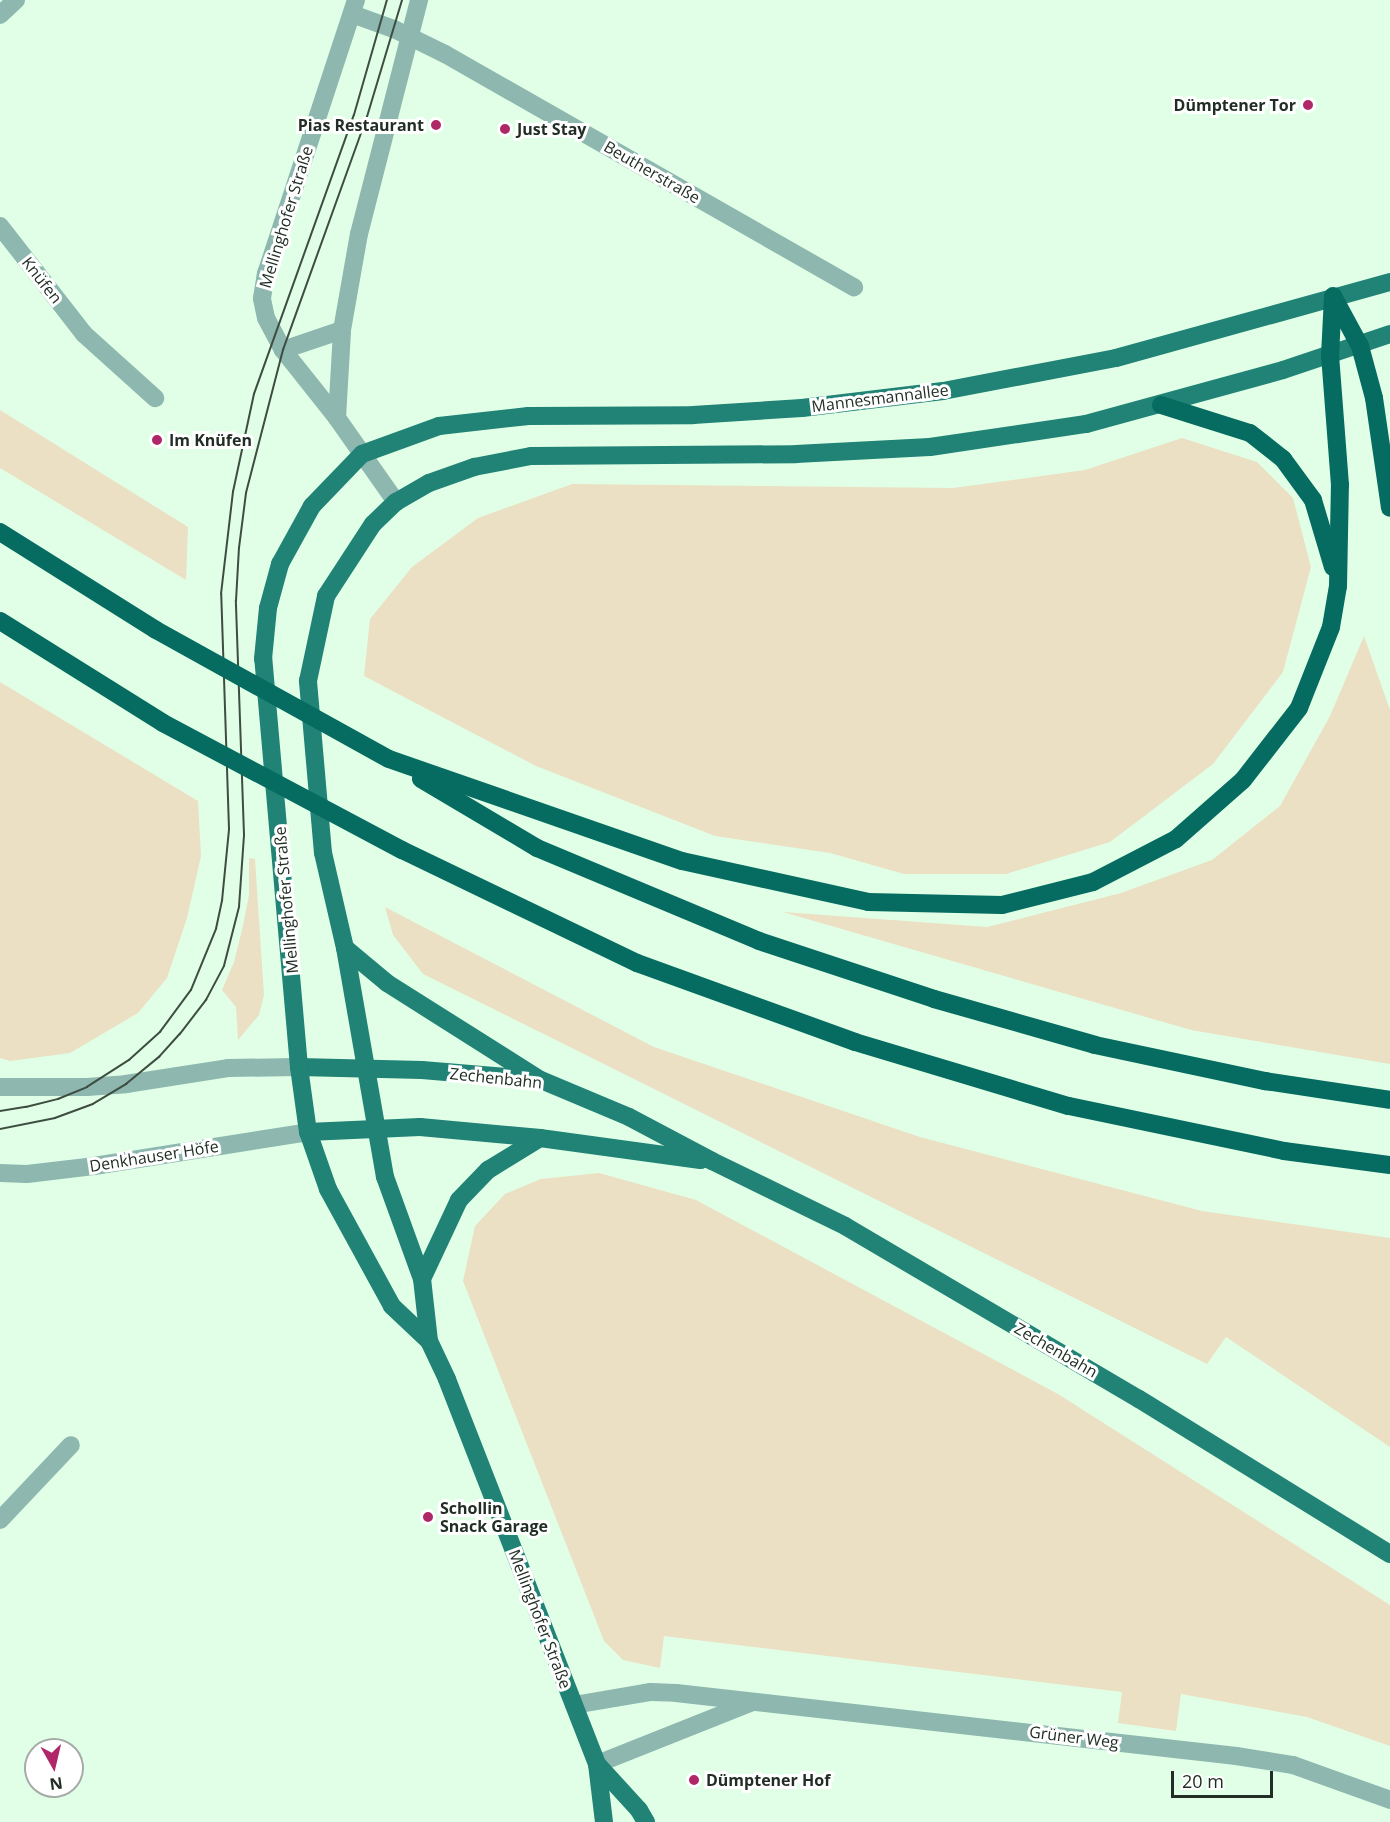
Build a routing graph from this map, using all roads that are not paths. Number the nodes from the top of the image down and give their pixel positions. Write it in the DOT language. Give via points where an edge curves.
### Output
graph roads {
  1 [pos="16,0"];
  2 [pos="419,0"];
  3 [pos="354,7"];
  4 [pos="0,15"];
  5 [pos="409,36"];
  6 [pos="0,226"];
  7 [pos="1390,282"];
  8 [pos="854,287"];
  9 [pos="1333,296"];
  10 [pos="342,330"];
  11 [pos="1390,334"];
  12 [pos="1360,346"];
  13 [pos="283,350"];
  14 [pos="1330,356"];
  15 [pos="155,398"];
  16 [pos="1161,405"];
  17 [pos="337,418"];
  18 [pos="362,454"];
  19 [pos="396,502"];
  20 [pos="1390,508"];
  21 [pos="0,532"];
  22 [pos="1338,586"];
  23 [pos="0,621"];
  24 [pos="388,759"];
  25 [pos="345,948"];
  26 [pos="299,1067"];
  27 [pos="365,1070"];
  28 [pos="541,1080"];
  29 [pos="0,1087"];
  30 [pos="1390,1100"];
  31 [pos="375,1127"];
  32 [pos="308,1132"];
  33 [pos="540,1138"];
  34 [pos="712,1161"];
  35 [pos="1390,1165"];
  36 [pos="0,1173"];
  37 [pos="422,1279"];
  38 [pos="429,1341"];
  39 [pos="71,1445"];
  40 [pos="0,1520"];
  41 [pos="1390,1554"];
  42 [pos="751,1703"];
  43 [pos="574,1705"];
  44 [pos="597,1764"];
  45 [pos="1390,1800"];
  46 [pos="604,1822"];
  47 [pos="646,1822"];
  1 -- 4 [label="street"];
  2 -- 5 [label="street"];
  3 -- 5 [label="street, Beutherstraße"];
  3 -- 13 [label="street, Mellinghofer Straße" via="266,273 262,299 266,318"];
  5 -- 8 [label="street, Beutherstraße"];
  5 -- 10 [label="street" via="359,234"];
  6 -- 15 [label="street, Knüfen" via="84,334"];
  7 -- 9 [label="main road, Mannesmannallee"];
  9 -- 12 [label="highway"];
  9 -- 14 [label="highway"];
  9 -- 18 [label="main road, Mannesmannallee" via="1116,358 943,391 802,408 693,415 528,416 438,426"];
  10 -- 13 [label="street"];
  10 -- 17 [label="street"];
  11 -- 12 [label="main road"];
  12 -- 14 [label="main road"];
  12 -- 20 [label="highway" via="1374,398"];
  13 -- 17 [label="street, Mellinghofer Straße"];
  14 -- 16 [label="main road"];
  14 -- 22 [label="highway" via="1340,485"];
  16 -- 19 [label="main road" via="1086,424 930,447 531,456 474,467 429,483"];
  16 -- 22 [label="highway" via="1250,433 1283,459 1313,500"];
  17 -- 18 [label="street, Mellinghofer Straße"];
  18 -- 19 [label="street, Mellinghofer Straße"];
  18 -- 26 [label="main road, Mellinghofer Straße" via="312,506 280,564 268,608 263,659"];
  19 -- 25 [label="main road, Mellinghofer Straße" via="373,524 327,596 308,681 323,853"];
  21 -- 24 [label="highway, bridge" via="156,630"];
  22 -- 24 [label="highway" via="1331,627 1299,708 1243,780 1165,845 1093,882 1002,905 868,902 682,861"];
  23 -- 35 [label="highway, bridge" via="163,723 402,850 638,963 855,1042 1069,1106 1284,1151"];
  24 -- 30 [label="highway" via="537,848 759,941 934,999 1095,1045 1265,1081"];
  25 -- 27 [label="main road, Mellinghofer Straße"];
  25 -- 28 [label="main road" via="387,983"];
  26 -- 27 [label="main road, Zechenbahn"];
  26 -- 29 [label="street" via="228,1068 87,1087"];
  26 -- 32 [label="main road, Mellinghofer Straße"];
  27 -- 28 [label="main road, Zechenbahn" via="422,1070"];
  27 -- 31 [label="main road, Mellinghofer Straße"];
  28 -- 34 [label="main road, Zechenbahn" via="629,1117"];
  31 -- 32 [label="main road, Zechenbahn"];
  31 -- 33 [label="main road, Zechenbahn"];
  31 -- 37 [label="main road, Mellinghofer Straße" via="385,1177"];
  32 -- 36 [label="street, Denkhauser Höfe" via="94,1166 27,1174"];
  32 -- 38 [label="main road, Mellinghofer Straße" via="328,1189 392,1306"];
  33 -- 34 [label="main road, Zechenbahn"];
  33 -- 37 [label="main road" via="488,1170 459,1200"];
  34 -- 41 [label="main road, Zechenbahn" via="845,1226 1139,1399"];
  37 -- 38 [label="main road, Mellinghofer Straße"];
  38 -- 43 [label="main road, Mellinghofer Straße"];
  39 -- 40 [label="street"];
  42 -- 43 [label="street, Grüner Weg" via="651,1692"];
  42 -- 44 [label="street, Grüner Weg"];
  42 -- 45 [label="street, Grüner Weg" via="1293,1764"];
  43 -- 44 [label="main road, Mellinghofer Straße"];
  44 -- 46 [label="main road, Mellinghofer Straße"];
  44 -- 47 [label="main road, Mellinghofer Straße"];
}
